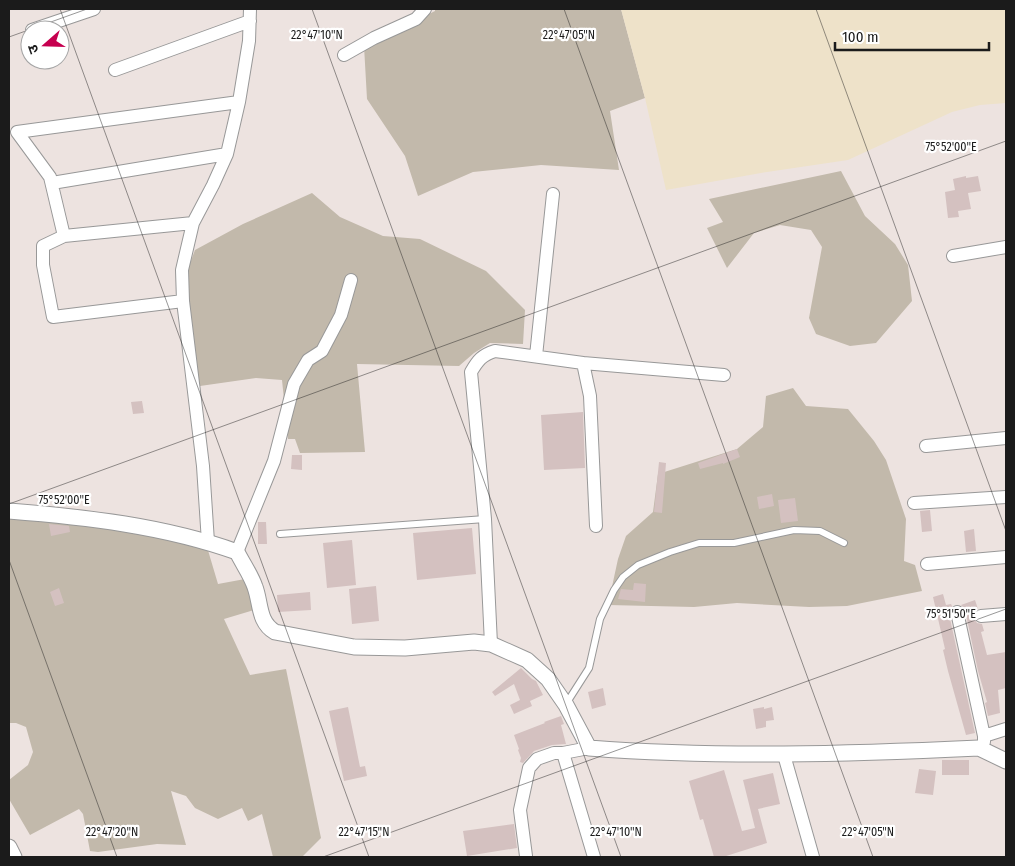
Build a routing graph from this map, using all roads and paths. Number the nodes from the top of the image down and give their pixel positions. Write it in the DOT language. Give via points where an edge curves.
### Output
graph roads {
  1 [pos="94,9"];
  2 [pos="425,9"];
  3 [pos="250,15"];
  4 [pos="62,20"];
  5 [pos="344,55"];
  6 [pos="115,70"];
  7 [pos="239,102"];
  8 [pos="227,154"];
  9 [pos="52,183"];
  10 [pos="553,194"];
  11 [pos="193,223"];
  12 [pos="64,236"];
  13 [pos="1006,247"];
  14 [pos="953,256"];
  15 [pos="351,280"];
  16 [pos="183,301"];
  17 [pos="536,356"];
  18 [pos="583,363"];
  19 [pos="724,375"];
  20 [pos="1006,438"];
  21 [pos="926,446"];
  22 [pos="1006,497"];
  23 [pos="914,503"];
  24 [pos="9,511"];
  25 [pos="485,519"];
  26 [pos="596,526"];
  27 [pos="280,534"];
  28 [pos="208,542"];
  29 [pos="844,543"];
  30 [pos="237,552"];
  31 [pos="1006,557"];
  32 [pos="926,564"];
  33 [pos="957,612"];
  34 [pos="1006,614"];
  35 [pos="981,616"];
  36 [pos="491,644"];
  37 [pos="566,705"];
  38 [pos="1006,729"];
  39 [pos="984,743"];
  40 [pos="589,748"];
  41 [pos="563,753"];
  42 [pos="784,755"];
  43 [pos="1006,761"];
  44 [pos="9,847"];
  45 [pos="526,856"];
  46 [pos="14,857"];
  47 [pos="594,857"];
  48 [pos="812,857"];
  1 -- 4 [label="street"];
  2 -- 5 [label="street" via="416,19"];
  3 -- 6 [label="street"];
  3 -- 7 [label="street" via="250,41"];
  7 -- 8 [label="street"];
  7 -- 9 [label="street" via="17,132"];
  8 -- 9 [label="street"];
  8 -- 11 [label="street"];
  9 -- 12 [label="street"];
  10 -- 17 [label="street"];
  11 -- 12 [label="street"];
  11 -- 16 [label="street" via="182,270"];
  12 -- 16 [label="street" via="43,246 43,265 53,316"];
  13 -- 14 [label="street"];
  15 -- 30 [label="street" via="341,316 322,350 308,360 294,384 274,461"];
  16 -- 28 [label="street" via="203,466"];
  17 -- 18 [label="street"];
  17 -- 25 [label="street" via="495,351 478,360 471,372"];
  18 -- 19 [label="street"];
  18 -- 26 [label="street" via="590,396"];
  20 -- 21 [label="street"];
  22 -- 23 [label="street"];
  24 -- 28 [label="street" via="64,515"];
  25 -- 27 [label="lane"];
  25 -- 36 [label="street"];
  28 -- 30 [label="street"];
  29 -- 37 [label="lane" via="820,531 794,530 734,543 699,543 638,565 623,577 614,590 600,619 590,668"];
  30 -- 36 [label="street" via="256,588 261,614 275,632 354,647"];
  31 -- 32 [label="street"];
  33 -- 39 [label="street"];
  34 -- 35 [label="street"];
  36 -- 37 [label="street" via="527,660 548,679"];
  37 -- 40 [label="street"];
  38 -- 39 [label="street"];
  39 -- 42 [label="street" via="979,748"];
  39 -- 43 [label="street"];
  40 -- 41 [label="street"];
  40 -- 42 [label="street"];
  41 -- 45 [label="street" via="537,759 529,768 520,810"];
  41 -- 47 [label="street"];
  42 -- 48 [label="street"];
  44 -- 46 [label="street"];
}
